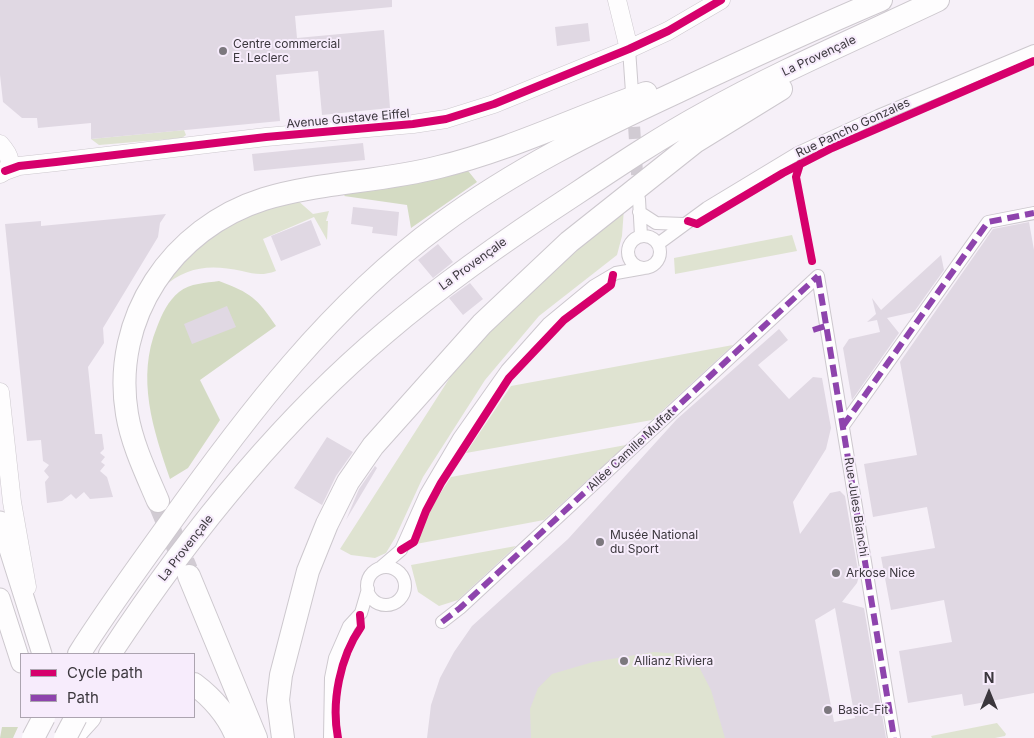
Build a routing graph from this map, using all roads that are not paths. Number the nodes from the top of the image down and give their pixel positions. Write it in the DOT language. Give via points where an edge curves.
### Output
graph roads {
  1 [pos="617,0"];
  2 [pos="721,0"];
  3 [pos="882,0"];
  4 [pos="938,0"];
  5 [pos="848,43"];
  6 [pos="629,48"];
  7 [pos="1034,51"];
  8 [pos="753,56"];
  9 [pos="632,92"];
  10 [pos="3,156"];
  11 [pos="1034,213"];
  12 [pos="684,224"];
  13 [pos="641,236"];
  14 [pos="658,244"];
  15 [pos="627,252"];
  16 [pos="644,268"];
  17 [pos="616,273"];
  18 [pos="818,276"];
  19 [pos="826,326"];
  20 [pos="813,330"];
  21 [pos="0,392"];
  22 [pos="843,426"];
  23 [pos="158,501"];
  24 [pos="0,522"];
  25 [pos="401,550"];
  26 [pos="380,568"];
  27 [pos="189,576"];
  28 [pos="405,584"];
  29 [pos="368,589"];
  30 [pos="0,598"];
  31 [pos="387,605"];
  32 [pos="361,613"];
  33 [pos="442,622"];
  34 [pos="33,627"];
  35 [pos="42,653"];
  36 [pos="80,653"];
  37 [pos="111,653"];
  38 [pos="20,660"];
  39 [pos="195,685"];
  40 [pos="38,718"];
  41 [pos="43,718"];
  42 [pos="63,718"];
  43 [pos="75,718"];
  44 [pos="89,718"];
  45 [pos="33,738"];
  46 [pos="45,738"];
  47 [pos="65,738"];
  48 [pos="71,738"];
  49 [pos="237,738"];
  50 [pos="256,738"];
  51 [pos="282,738"];
  52 [pos="330,738"];
  53 [pos="894,738"];
  1 -- 6 [label="street"];
  2 -- 6 [label="street, Avenue Gustave Eiffel" via="668,32"];
  3 -- 8 [label="highway, La Provençale"];
  4 -- 5 [label="highway, La Provençale"];
  5 -- 37 [label="highway, La Provençale" via="664,136 490,250 384,333 255,462 166,572"];
  5 -- 51 [label="highway" via="695,142 569,242 482,324 373,446 335,507 303,586 281,675 278,700"];
  6 -- 9 [label="street"];
  6 -- 10 [label="street, Avenue Gustave Eiffel" via="494,104 446,119 56,162"];
  7 -- 12 [label="street, Rue Pancho Gonzales" via="798,153"];
  8 -- 23 [label="highway" via="472,158 437,168 311,187 262,200 221,219 198,236 166,267 148,293 134,319 128,344 127,414 140,460"];
  8 -- 36 [label="highway, La Provençale" via="535,162 439,225 362,290 313,341 225,447"];
  11 -- 22 [label="street" via="988,222"];
  12 -- 13 [label="street" via="656,223 639,205"];
  12 -- 14 [label="street, Rue Pancho Gonzales"];
  13 -- 14 [label="street" via="652,238"];
  13 -- 15 [label="street" via="631,242"];
  14 -- 16 [label="street" via="658,260"];
  15 -- 16 [label="street" via="631,262"];
  15 -- 17 [label="street"];
  16 -- 17 [label="street"];
  17 -- 25 [label="street" via="594,286 548,324 506,370 426,494"];
  18 -- 19 [label="street, Rue Jules Bianchi"];
  18 -- 33 [label="street, Allée Camille Muffat"];
  19 -- 20 [label="street"];
  19 -- 22 [label="street, Rue Jules Bianchi"];
  21 -- 34 [label="street" via="12,502"];
  22 -- 53 [label="street, Rue Jules Bianchi"];
  24 -- 34 [label="main road"];
  25 -- 26 [label="street"];
  25 -- 28 [label="street"];
  26 -- 28 [label="street" via="396,570"];
  26 -- 29 [label="street" via="371,574"];
  27 -- 50 [label="highway"];
  28 -- 31 [label="street" via="399,600"];
  29 -- 31 [label="street" via="377,602"];
  29 -- 32 [label="street"];
  30 -- 38 [label="main road"];
  31 -- 32 [label="street"];
  32 -- 52 [label="street" via="349,626 335,658 331,678"];
  34 -- 35 [label="main road"];
  39 -- 49 [label="highway" via="220,707"];
  40 -- 46 [label="main road"];
  41 -- 45 [label="highway, bridge"];
  42 -- 48 [label="main road"];
  43 -- 47 [label="highway, bridge"];
  44 -- 48 [label="highway"];
}
